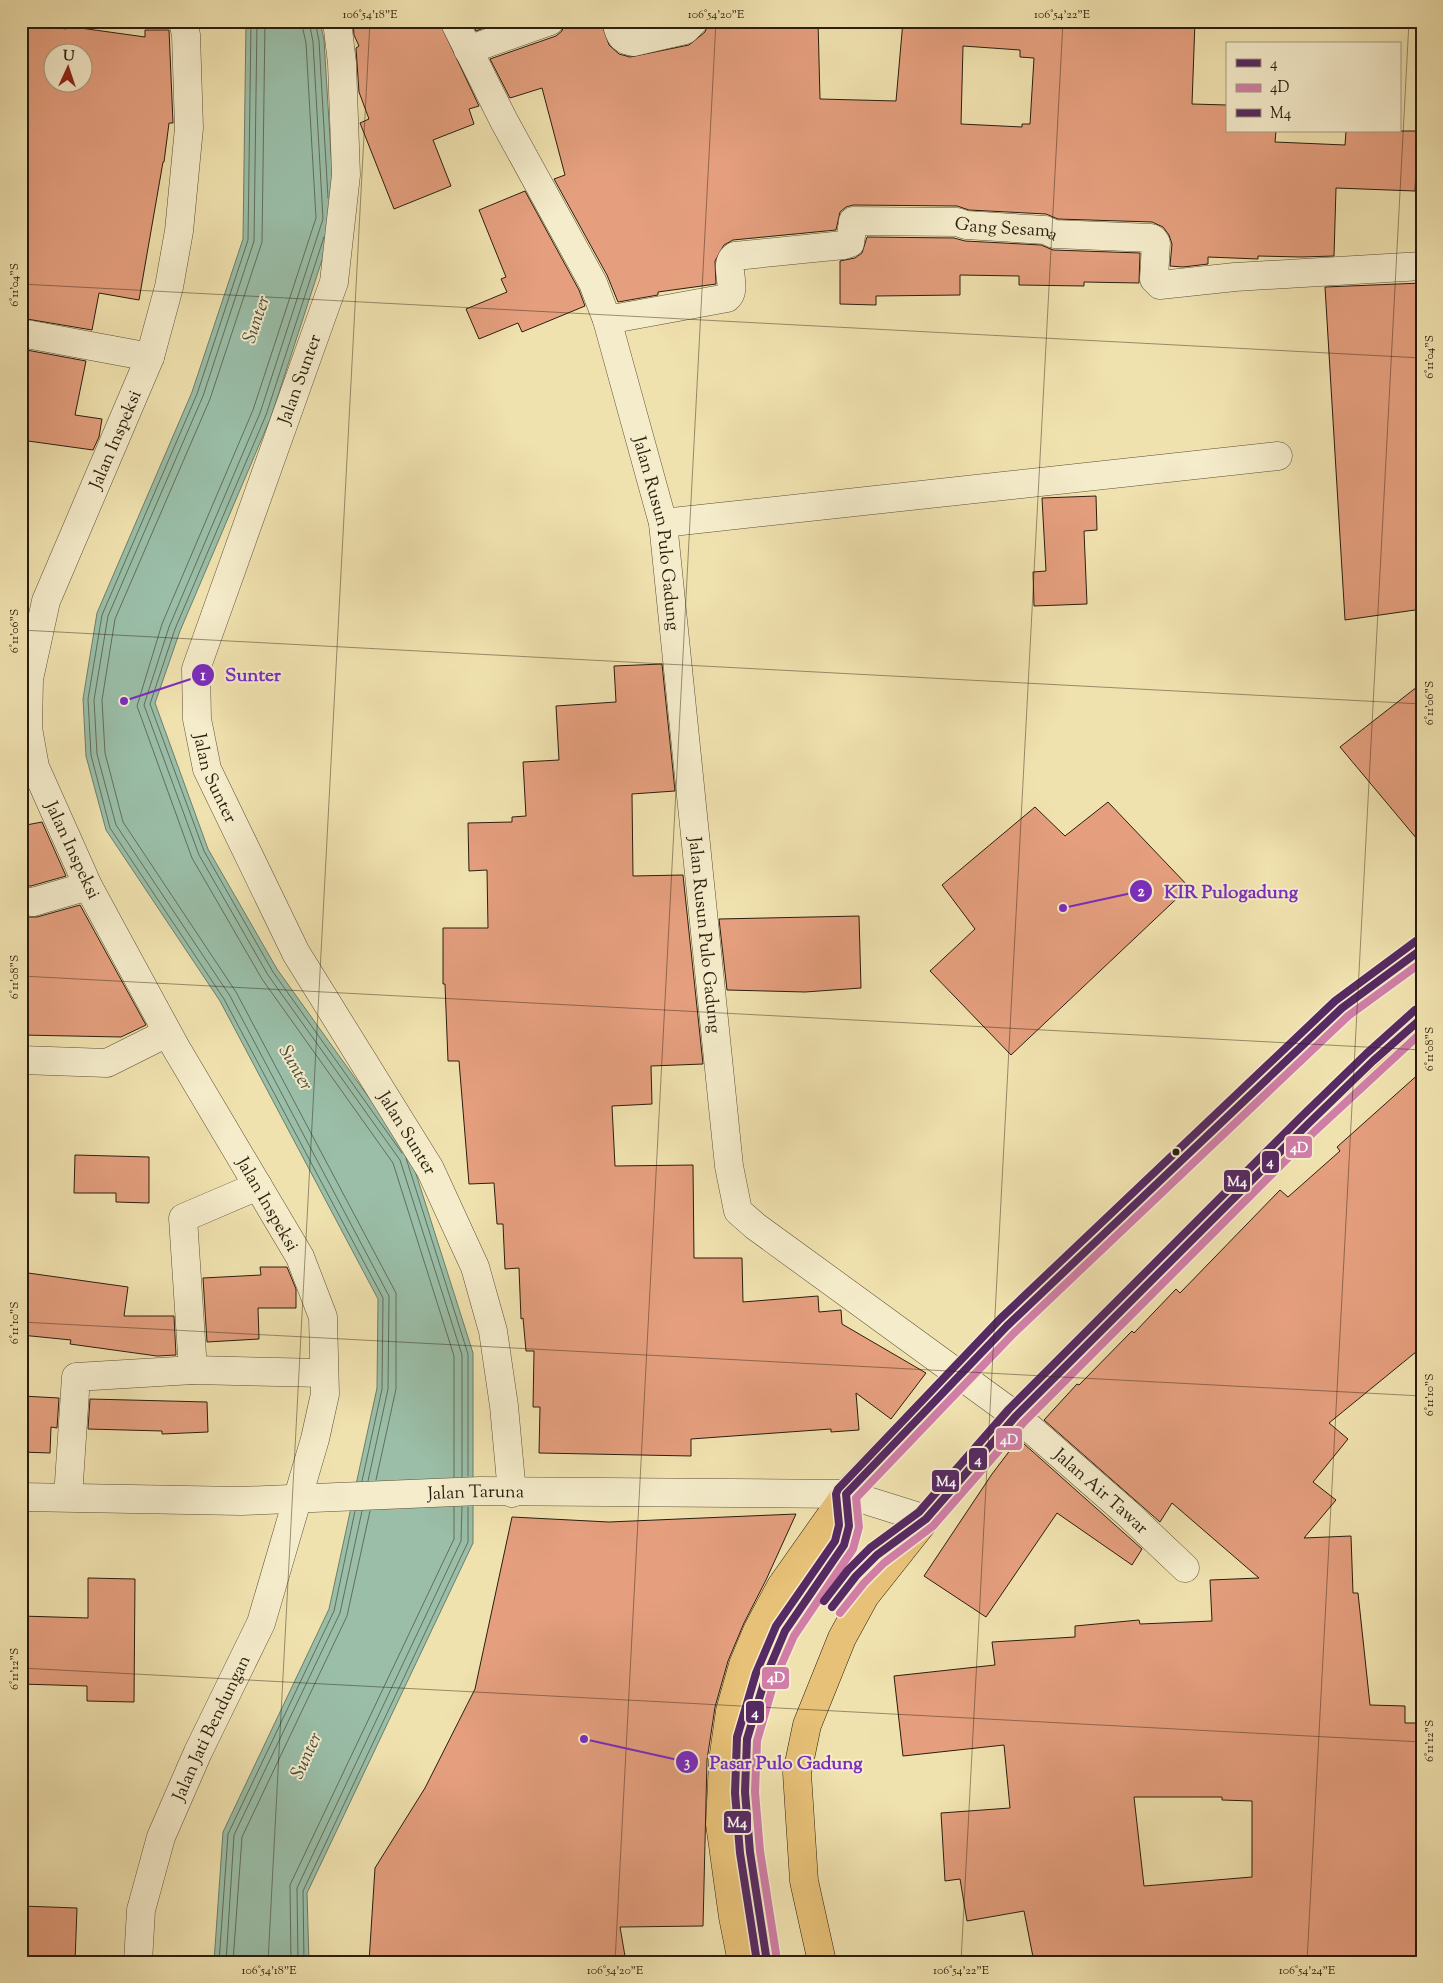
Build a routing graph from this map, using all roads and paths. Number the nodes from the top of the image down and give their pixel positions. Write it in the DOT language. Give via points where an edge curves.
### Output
graph roads {
  1 [pos="183,21"];
  2 [pos="337,21"];
  3 [pos="454,21"];
  4 [pos="550,21"];
  5 [pos="616,21"];
  6 [pos="694,21"];
  7 [pos="468,50"];
  8 [pos="1422,266"];
  9 [pos="607,320"];
  10 [pos="21,333"];
  11 [pos="150,357"];
  12 [pos="1278,456"];
  13 [pos="663,523"];
  14 [pos="88,886"];
  15 [pos="21,901"];
  16 [pos="1422,949"];
  17 [pos="1422,1018"];
  18 [pos="167,1033"];
  19 [pos="21,1060"];
  20 [pos="258,1186"];
  21 [pos="193,1370"];
  22 [pos="324,1373"];
  23 [pos="962,1375"];
  24 [pos="1016,1416"];
  25 [pos="512,1492"];
  26 [pos="846,1494"];
  27 [pos="21,1496"];
  28 [pos="68,1497"];
  29 [pos="298,1498"];
  30 [pos="926,1518"];
  31 [pos="1185,1568"];
  32 [pos="138,1962"];
  33 [pos="742,1962"];
  34 [pos="822,1962"];
  1 -- 11 [label="street, Jalan Inspeksi" via="189,128 180,231"];
  2 -- 25 [label="street, Jalan Sunter" via="342,63 346,175 334,282 196,670 197,719 207,769 296,953 430,1169 475,1267 493,1331"];
  3 -- 7 [label="street, Jalan Rusun Pulo Gadung"];
  4 -- 7 [label="street"];
  5 -- 6 [label="street" via="620,36 632,42 685,30"];
  7 -- 9 [label="street, Jalan Rusun Pulo Gadung" via="592,283"];
  8 -- 9 [label="street, Gang Sesama" via="1160,285 1154,279 1156,243 1151,238 1054,234 1045,230 957,222 853,221 852,239 844,245 735,256 730,262 731,291 727,298"];
  9 -- 13 [label="street, Jalan Rusun Pulo Gadung"];
  10 -- 11 [label="street"];
  11 -- 14 [label="street, Jalan Inspeksi" via="46,600 29,679 28,728 35,768"];
  12 -- 13 [label="street"];
  13 -- 23 [label="street, Jalan Rusun Pulo Gadung" via="729,1166 738,1211"];
  14 -- 15 [label="street" via="33,902"];
  14 -- 18 [label="street, Jalan Inspeksi"];
  16 -- 23 [label="main road" via="1342,1008 1007,1326"];
  17 -- 24 [label="main road" via="1308,1124"];
  18 -- 19 [label="street" via="107,1063"];
  18 -- 20 [label="street, Jalan Inspeksi"];
  20 -- 21 [label="street" via="183,1218"];
  20 -- 22 [label="street, Jalan Inspeksi" via="300,1257 323,1317"];
  21 -- 22 [label="street"];
  21 -- 28 [label="street" via="76,1378"];
  22 -- 29 [label="street, Jalan Inspeksi" via="325,1394"];
  23 -- 24 [label="street, Jalan Rusun Pulo Gadung"];
  23 -- 26 [label="main road"];
  24 -- 30 [label="main road"];
  24 -- 31 [label="street, Jalan Air Tawar"];
  25 -- 26 [label="street, Jalan Taruna"];
  25 -- 29 [label="street, Jalan Taruna"];
  26 -- 30 [label="street, Jalan Taruna"];
  26 -- 33 [label="main road" via="781,1586 758,1629 743,1665 730,1711 721,1780 720,1824 732,1917"];
  27 -- 28 [label="street, Jalan Taruna"];
  28 -- 29 [label="street, Jalan Taruna" via="241,1501"];
  29 -- 32 [label="street, Jalan Jati Bendungan" via="260,1622 161,1837 141,1910"];
  30 -- 34 [label="main road" via="865,1596 842,1638 807,1725 797,1773 799,1820 804,1881"];
}
